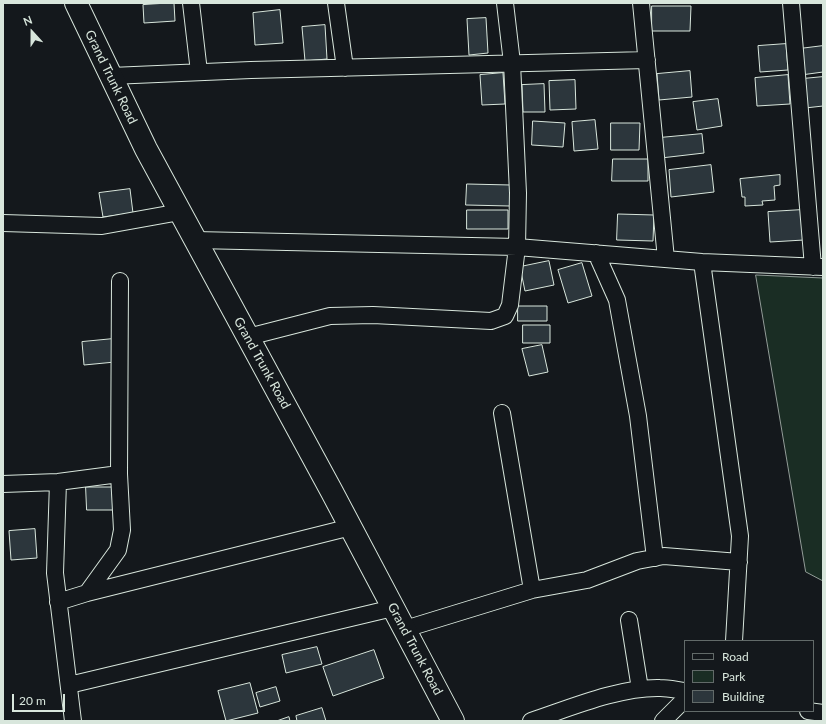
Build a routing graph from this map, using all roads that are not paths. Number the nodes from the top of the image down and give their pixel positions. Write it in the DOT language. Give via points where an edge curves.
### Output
graph roads {
  1 [pos="76,3"];
  2 [pos="191,3"];
  3 [pos="336,3"];
  4 [pos="505,3"];
  5 [pos="641,3"];
  6 [pos="790,3"];
  7 [pos="647,60"];
  8 [pos="512,63"];
  9 [pos="345,68"];
  10 [pos="199,72"];
  11 [pos="111,76"];
  12 [pos="180,212"];
  13 [pos="3,224"];
  14 [pos="195,240"];
  15 [pos="517,246"];
  16 [pos="596,253"];
  17 [pos="666,259"];
  18 [pos="702,262"];
  19 [pos="818,267"];
  20 [pos="120,281"];
  21 [pos="248,337"];
  22 [pos="502,413"];
  23 [pos="119,474"];
  24 [pos="58,482"];
  25 [pos="3,484"];
  26 [pos="351,527"];
  27 [pos="655,558"];
  28 [pos="739,562"];
  29 [pos="532,590"];
  30 [pos="87,593"];
  31 [pos="58,602"];
  32 [pos="393,608"];
  33 [pos="629,620"];
  34 [pos="405,629"];
  35 [pos="734,640"];
  36 [pos="69,686"];
  37 [pos="640,689"];
  38 [pos="684,692"];
  39 [pos="684,700"];
  40 [pos="73,721"];
  41 [pos="453,721"];
  42 [pos="531,721"];
  43 [pos="663,721"];
  1 -- 11 [label="main road, Grand Trunk Road"];
  2 -- 10 [label="street"];
  3 -- 9 [label="street"];
  4 -- 8 [label="street"];
  5 -- 7 [label="street"];
  6 -- 19 [label="street"];
  7 -- 8 [label="street"];
  7 -- 17 [label="street"];
  8 -- 9 [label="street"];
  8 -- 15 [label="street" via="518,193"];
  9 -- 10 [label="street"];
  10 -- 11 [label="street"];
  11 -- 12 [label="main road, Grand Trunk Road"];
  12 -- 13 [label="street" via="102,226"];
  12 -- 14 [label="main road, Grand Trunk Road"];
  14 -- 15 [label="street"];
  14 -- 21 [label="main road, Grand Trunk Road"];
  15 -- 16 [label="street"];
  15 -- 21 [label="street" via="510,305 505,316 498,320 373,315 330,316"];
  16 -- 17 [label="street"];
  16 -- 27 [label="street" via="617,300 638,416"];
  17 -- 18 [label="street"];
  18 -- 19 [label="street"];
  18 -- 28 [label="street" via="740,536"];
  20 -- 23 [label="street"];
  21 -- 26 [label="main road, Grand Trunk Road"];
  22 -- 29 [label="street"];
  23 -- 24 [label="street"];
  23 -- 30 [label="street" via="122,530 118,550"];
  24 -- 25 [label="street"];
  24 -- 31 [label="street" via="55,573"];
  26 -- 30 [label="street"];
  26 -- 32 [label="main road, Grand Trunk Road"];
  27 -- 28 [label="street" via="664,556"];
  27 -- 29 [label="street" via="637,561 587,580"];
  28 -- 35 [label="street"];
  29 -- 34 [label="street"];
  30 -- 31 [label="street"];
  31 -- 36 [label="street"];
  32 -- 34 [label="main road, Grand Trunk Road"];
  32 -- 36 [label="street"];
  33 -- 37 [label="street"];
  34 -- 41 [label="main road, Grand Trunk Road"];
  36 -- 40 [label="street"];
  37 -- 38 [label="street" via="661,688"];
  37 -- 42 [label="street"];
  39 -- 43 [label="street"];
}
